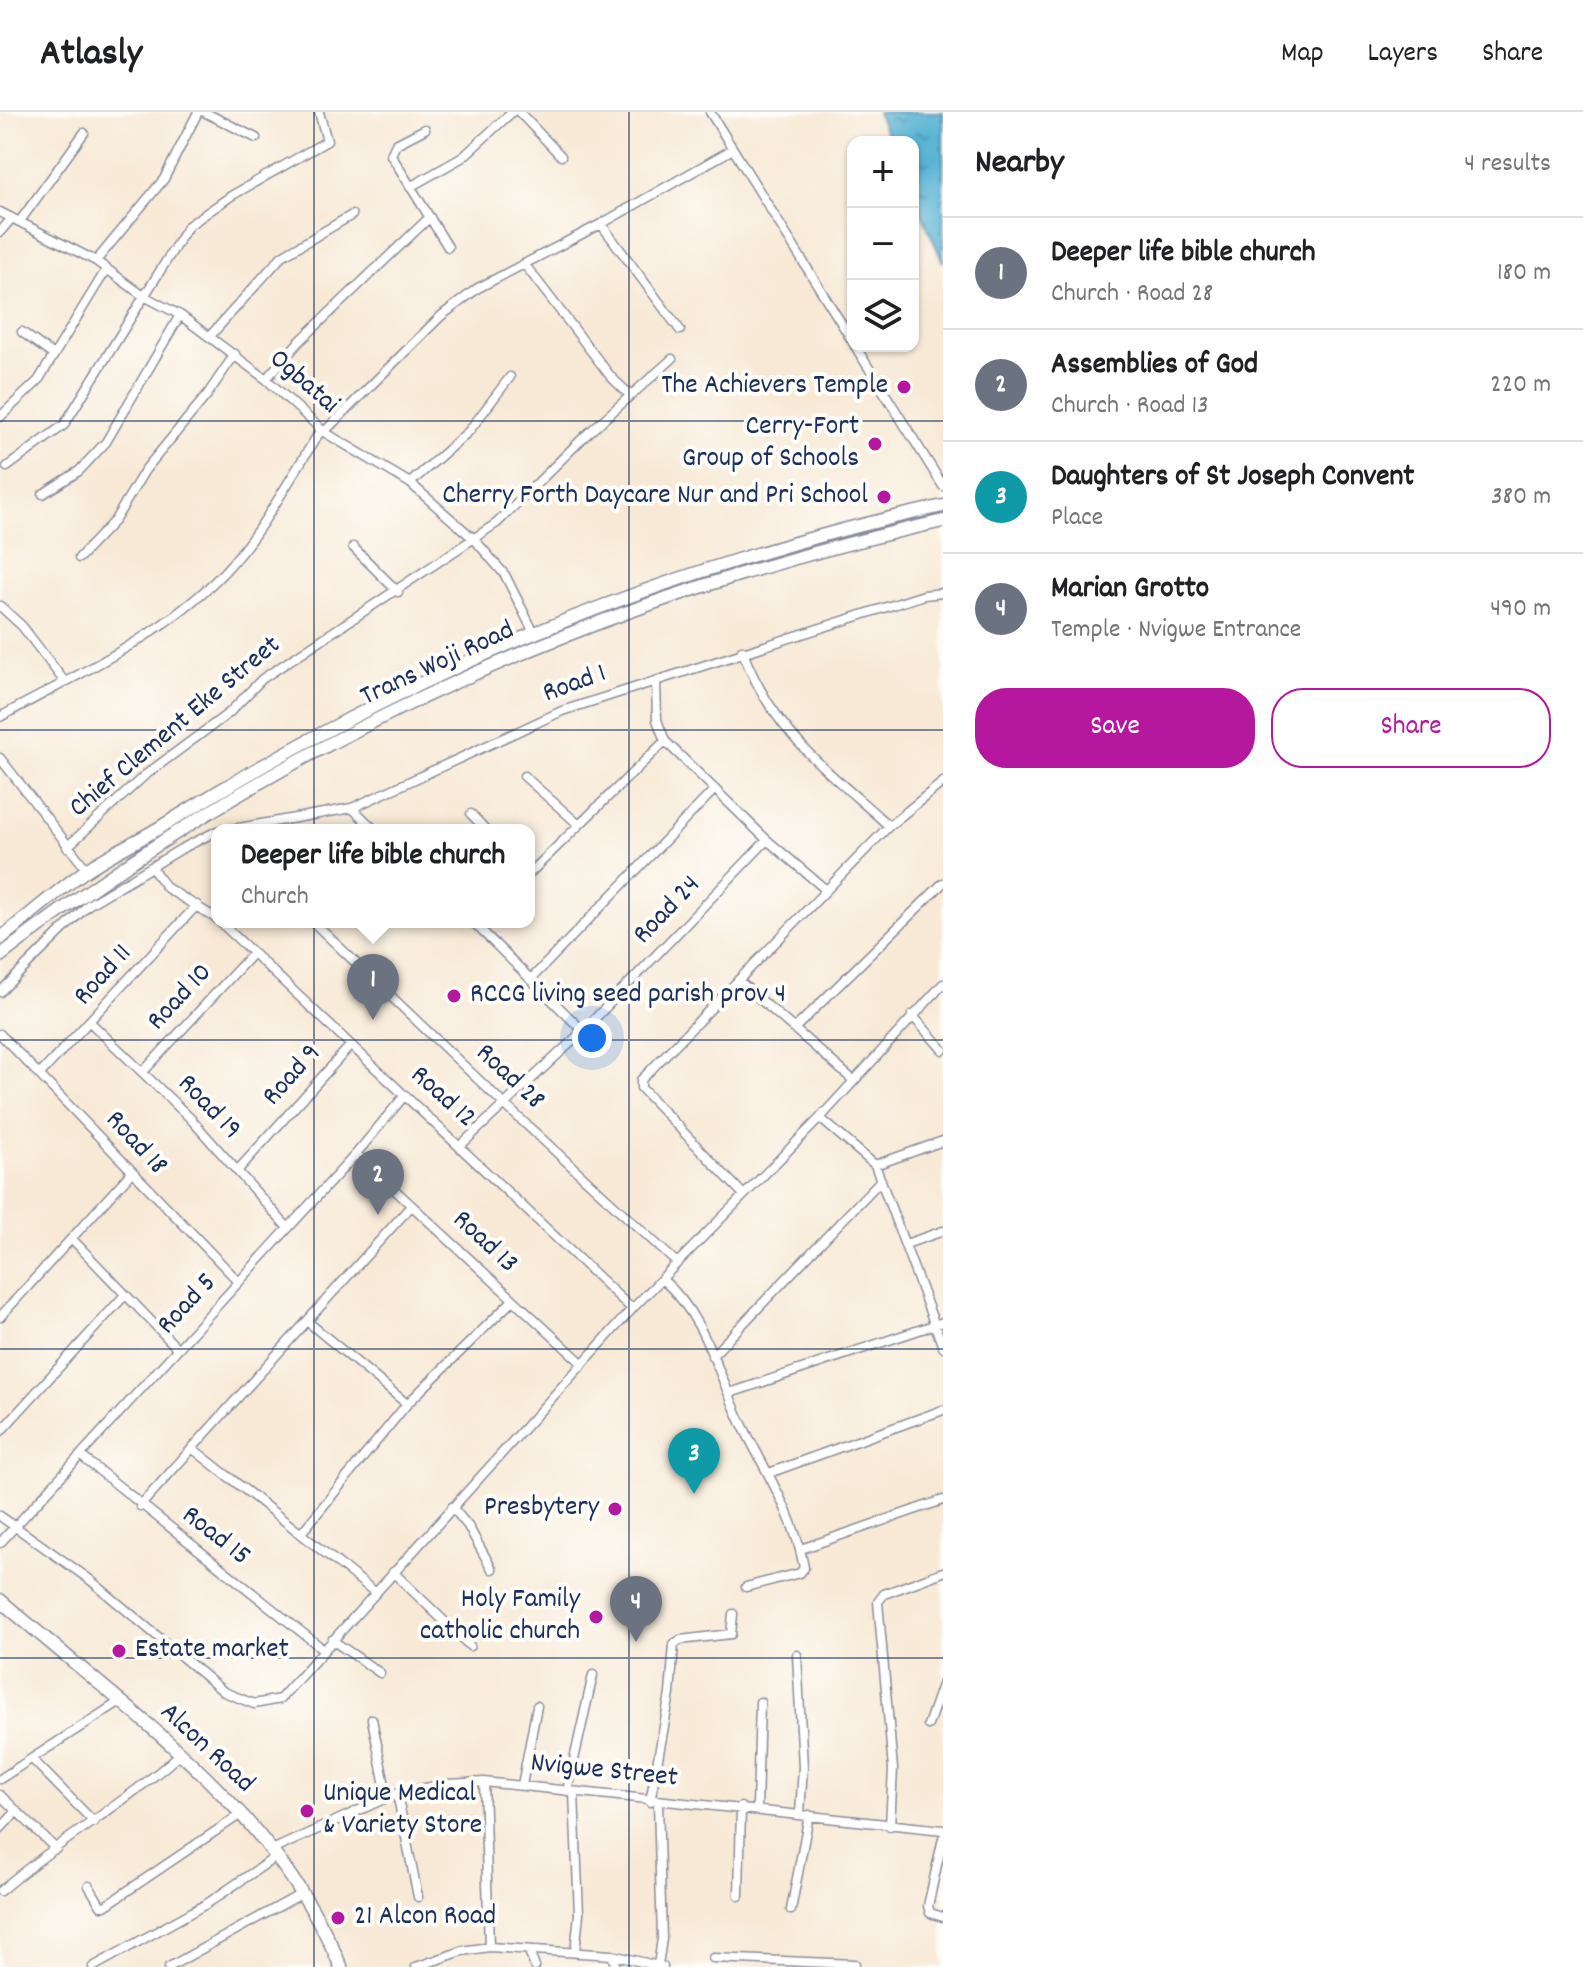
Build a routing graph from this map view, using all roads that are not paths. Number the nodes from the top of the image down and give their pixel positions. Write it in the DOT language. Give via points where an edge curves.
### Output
graph roads {
  1 [pos="201,112"];
  2 [pos="319,112"];
  3 [pos="519,112"];
  4 [pos="710,112"];
  5 [pos="506,114"];
  6 [pos="425,129"];
  7 [pos="84,133"];
  8 [pos="256,138"];
  9 [pos="733,149"];
  10 [pos="561,156"];
  11 [pos="410,187"];
  12 [pos="0,212"];
  13 [pos="352,215"];
  14 [pos="430,217"];
  15 [pos="16,219"];
  16 [pos="601,224"];
  17 [pos="0,232"];
  18 [pos="448,247"];
  19 [pos="96,261"];
  20 [pos="525,265"];
  21 [pos="106,270"];
  22 [pos="142,295"];
  23 [pos="180,315"];
  24 [pos="680,330"];
  25 [pos="22,332"];
  26 [pos="847,333"];
  27 [pos="211,335"];
  28 [pos="859,352"];
  29 [pos="235,354"];
  30 [pos="53,355"];
  31 [pos="672,359"];
  32 [pos="510,377"];
  33 [pos="266,379"];
  34 [pos="630,395"];
  35 [pos="0,417"];
  36 [pos="322,431"];
  37 [pos="7,467"];
  38 [pos="410,483"];
  39 [pos="943,486"];
  40 [pos="43,494"];
  41 [pos="943,506"];
  42 [pos="943,521"];
  43 [pos="475,540"];
  44 [pos="353,547"];
  45 [pos="788,553"];
  46 [pos="79,558"];
  47 [pos="710,576"];
  48 [pos="398,592"];
  49 [pos="943,593"];
  50 [pos="0,606"];
  51 [pos="534,633"];
  52 [pos="742,650"];
  53 [pos="64,681"];
  54 [pos="656,681"];
  55 [pos="0,717"];
  56 [pos="665,741"];
  57 [pos="0,758"];
  58 [pos="524,776"];
  59 [pos="943,782"];
  60 [pos="715,789"];
  61 [pos="352,808"];
  62 [pos="471,814"];
  63 [pos="257,824"];
  64 [pos="369,824"];
  65 [pos="480,824"];
  66 [pos="578,824"];
  67 [pos="889,826"];
  68 [pos="211,834"];
  69 [pos="767,840"];
  70 [pos="67,847"];
  71 [pos="151,867"];
  72 [pos="535,868"];
  73 [pos="87,870"];
  74 [pos="943,883"];
  75 [pos="825,889"];
  76 [pos="197,905"];
  77 [pos="211,915"];
  78 [pos="227,928"];
  79 [pos="319,928"];
  80 [pos="482,928"];
  81 [pos="0,939"];
  82 [pos="252,954"];
  83 [pos="0,956"];
  84 [pos="530,980"];
  85 [pos="738,980"];
  86 [pos="943,984"];
  87 [pos="0,992"];
  88 [pos="912,1015"];
  89 [pos="91,1023"];
  90 [pos="794,1029"];
  91 [pos="583,1031"];
  92 [pos="0,1034"];
  93 [pos="350,1046"];
  94 [pos="943,1050"];
  95 [pos="143,1072"];
  96 [pos="41,1073"];
  97 [pos="853,1080"];
  98 [pos="405,1095"];
  99 [pos="505,1105"];
  100 [pos="820,1118"];
  101 [pos="943,1141"];
  102 [pos="461,1145"];
  103 [pos="356,1154"];
  104 [pos="875,1165"];
  105 [pos="237,1171"];
  106 [pos="131,1173"];
  107 [pos="881,1180"];
  108 [pos="744,1195"];
  109 [pos="411,1206"];
  110 [pos="288,1228"];
  111 [pos="943,1231"];
  112 [pos="72,1239"];
  113 [pos="906,1244"];
  114 [pos="677,1263"];
  115 [pos="663,1280"];
  116 [pos="239,1282"];
  117 [pos="124,1296"];
  118 [pos="513,1300"];
  119 [pos="632,1309"];
  120 [pos="0,1317"];
  121 [pos="308,1322"];
  122 [pos="939,1323"];
  123 [pos="943,1347"];
  124 [pos="177,1348"];
  125 [pos="712,1356"];
  126 [pos="583,1364"];
  127 [pos="730,1393"];
  128 [pos="407,1404"];
  129 [pos="943,1410"];
  130 [pos="0,1432"];
  131 [pos="192,1448"];
  132 [pos="81,1456"];
  133 [pos="769,1473"];
  134 [pos="943,1500"];
  135 [pos="140,1506"];
  136 [pos="452,1507"];
  137 [pos="0,1516"];
  138 [pos="15,1528"];
  139 [pos="302,1532"];
  140 [pos="0,1543"];
  141 [pos="801,1549"];
  142 [pos="492,1569"];
  143 [pos="393,1572"];
  144 [pos="943,1572"];
  145 [pos="746,1587"];
  146 [pos="376,1593"];
  147 [pos="0,1600"];
  148 [pos="733,1614"];
  149 [pos="332,1640"];
  150 [pos="470,1646"];
  151 [pos="324,1650"];
  152 [pos="797,1655"];
  153 [pos="380,1673"];
  154 [pos="593,1675"];
  155 [pos="943,1682"];
  156 [pos="119,1702"];
  157 [pos="760,1702"];
  158 [pos="537,1706"];
  159 [pos="372,1719"];
  160 [pos="928,1725"];
  161 [pos="180,1754"];
  162 [pos="32,1759"];
  163 [pos="0,1779"];
  164 [pos="484,1782"];
  165 [pos="522,1785"];
  166 [pos="570,1792"];
  167 [pos="0,1795"];
  168 [pos="392,1795"];
  169 [pos="654,1802"];
  170 [pos="741,1807"];
  171 [pos="757,1808"];
  172 [pos="17,1811"];
  173 [pos="241,1814"];
  174 [pos="804,1814"];
  175 [pos="94,1822"];
  176 [pos="890,1826"];
  177 [pos="0,1829"];
  178 [pos="943,1830"];
  179 [pos="943,1838"];
  180 [pos="56,1849"];
  181 [pos="274,1853"];
  182 [pos="89,1886"];
  183 [pos="0,1891"];
  184 [pos="303,1893"];
  185 [pos="739,1896"];
  186 [pos="418,1897"];
  187 [pos="791,1910"];
  188 [pos="943,1917"];
  189 [pos="489,1947"];
  190 [pos="529,1951"];
  191 [pos="575,1952"];
  192 [pos="612,1955"];
  193 [pos="713,1958"];
  194 [pos="855,1964"];
  195 [pos="788,1965"];
  196 [pos="660,1966"];
  197 [pos="93,1967"];
  198 [pos="169,1967"];
  199 [pos="341,1967"];
  200 [pos="416,1967"];
  201 [pos="535,1967"];
  202 [pos="616,1967"];
  1 -- 8 [label="street"];
  1 -- 19 [label="street" via="164,179"];
  2 -- 22 [label="street" via="325,142 188,226"];
  3 -- 10 [label="street"];
  4 -- 9 [label="street"];
  5 -- 11 [label="street" via="470,152"];
  6 -- 11 [label="street" via="391,150"];
  7 -- 15 [label="street"];
  9 -- 16 [label="street"];
  9 -- 26 [label="street"];
  11 -- 14 [label="street"];
  12 -- 15 [label="street, Ogbatai"];
  13 -- 27 [label="street" via="282,256"];
  14 -- 18 [label="street"];
  14 -- 33 [label="street"];
  15 -- 17 [label="street"];
  15 -- 19 [label="street, Ogbatai"];
  16 -- 20 [label="street"];
  16 -- 24 [label="street"];
  19 -- 21 [label="street, Ogbatai"];
  20 -- 34 [label="street"];
  20 -- 36 [label="street" via="478,288 441,316"];
  21 -- 22 [label="street, Ogbatai"];
  21 -- 30 [label="street"];
  22 -- 23 [label="street, Ogbatai"];
  22 -- 37 [label="street" via="64,425"];
  23 -- 27 [label="street, Ogbatai"];
  23 -- 40 [label="street" via="106,442 79,471"];
  25 -- 30 [label="street"];
  27 -- 29 [label="street, Ogbatai"];
  28 -- 39 [label="street"];
  29 -- 33 [label="street, Ogbatai"];
  29 -- 46 [label="street" via="145,470 115,520"];
  30 -- 35 [label="street" via="38,381"];
  31 -- 34 [label="street, Chief Clement Eke Street"];
  32 -- 38 [label="street" via="469,431"];
  33 -- 36 [label="street, Ogbatai"];
  34 -- 43 [label="street, Chief Clement Eke Street"];
  36 -- 38 [label="street, Ogbatai"];
  36 -- 53 [label="street" via="226,571 158,625"];
  38 -- 43 [label="street, Ogbatai"];
  41 -- 45 [label="main road, Trans Woji Road"];
  42 -- 45 [label="main road, Trans Woji Road"];
  43 -- 48 [label="street, Chief Clement Eke Street"];
  43 -- 51 [label="street, Ogbatai" via="505,575"];
  44 -- 48 [label="street"];
  45 -- 47 [label="main road, Trans Woji Road"];
  47 -- 51 [label="main road, Trans Woji Road" via="635,593"];
  47 -- 83 [label="main road, Trans Woji Road" via="398,707 280,769 150,846"];
  48 -- 70 [label="street, Chief Clement Eke Street" via="262,679 229,713 144,776"];
  49 -- 52 [label="street, Road 1"];
  50 -- 53 [label="street"];
  51 -- 73 [label="main road, Trans Woji Road" via="308,738"];
  52 -- 54 [label="street, Road 1"];
  52 -- 67 [label="street" via="761,696 780,723"];
  53 -- 55 [label="street"];
  54 -- 56 [label="street" via="657,720"];
  54 -- 61 [label="street, Road 1" via="562,711"];
  56 -- 60 [label="street"];
  56 -- 66 [label="street"];
  57 -- 70 [label="street"];
  58 -- 66 [label="street"];
  59 -- 67 [label="street"];
  60 -- 69 [label="street"];
  60 -- 84 [label="street"];
  61 -- 63 [label="street, Road 1"];
  61 -- 64 [label="street"];
  62 -- 65 [label="street"];
  66 -- 72 [label="street"];
  67 -- 75 [label="street"];
  68 -- 71 [label="street"];
  69 -- 75 [label="street"];
  69 -- 91 [label="street, Road 24"];
  70 -- 73 [label="street"];
  71 -- 76 [label="street, Road 12" via="167,888"];
  71 -- 87 [label="street" via="88,905"];
  73 -- 81 [label="main road, Trans Woji Road"];
  74 -- 90 [label="street"];
  75 -- 85 [label="street"];
  76 -- 77 [label="street, Road 12"];
  76 -- 89 [label="street, Road 11"];
  78 -- 82 [label="street, Road 12"];
  79 -- 99 [label="street, Road 28"];
  80 -- 84 [label="street"];
  82 -- 93 [label="street, Road 12"];
  82 -- 95 [label="street, Road 10"];
  84 -- 91 [label="street"];
  85 -- 90 [label="street"];
  85 -- 108 [label="street" via="639,1084"];
  86 -- 88 [label="street"];
  88 -- 94 [label="street"];
  88 -- 97 [label="street"];
  89 -- 95 [label="street, Road 19"];
  89 -- 96 [label="street, Road 11"];
  90 -- 97 [label="street"];
  91 -- 99 [label="street, Road 24"];
  92 -- 96 [label="street, Road 18"];
  93 -- 98 [label="street, Road 12"];
  93 -- 105 [label="street, Road 9"];
  95 -- 105 [label="street, Road 19"];
  96 -- 106 [label="street, Road 18"];
  97 -- 100 [label="street"];
  98 -- 102 [label="street, Road 12"];
  98 -- 103 [label="street, Road 5"];
  99 -- 102 [label="street, Road 24"];
  99 -- 114 [label="street, Road 28"];
  100 -- 104 [label="street"];
  100 -- 108 [label="street"];
  101 -- 104 [label="street"];
  102 -- 119 [label="street, Road 12"];
  103 -- 109 [label="street, Road 13"];
  103 -- 110 [label="street, Road 5"];
  104 -- 107 [label="street"];
  105 -- 110 [label="street, Road 19"];
  106 -- 112 [label="street"];
  106 -- 116 [label="street, Road 18"];
  107 -- 113 [label="street"];
  107 -- 125 [label="street"];
  108 -- 114 [label="street"];
  109 -- 118 [label="street, Road 13"];
  109 -- 121 [label="street"];
  110 -- 116 [label="street, Road 5"];
  111 -- 113 [label="street"];
  112 -- 117 [label="street"];
  112 -- 120 [label="street"];
  113 -- 122 [label="street"];
  114 -- 115 [label="street"];
  115 -- 119 [label="street"];
  115 -- 125 [label="street" via="686,1301"];
  116 -- 124 [label="street, Road 5"];
  117 -- 124 [label="street"];
  117 -- 130 [label="street"];
  118 -- 126 [label="street, Road 13"];
  118 -- 128 [label="street"];
  119 -- 126 [label="street"];
  121 -- 128 [label="street"];
  121 -- 131 [label="street"];
  122 -- 123 [label="street"];
  122 -- 127 [label="street"];
  124 -- 132 [label="street, Road 5"];
  125 -- 127 [label="street"];
  126 -- 136 [label="street"];
  127 -- 133 [label="street"];
  128 -- 139 [label="street"];
  129 -- 133 [label="street"];
  131 -- 135 [label="street"];
  131 -- 139 [label="street"];
  132 -- 135 [label="street, Road 15"];
  132 -- 138 [label="street, Road 5"];
  133 -- 141 [label="street"];
  134 -- 141 [label="street"];
  135 -- 151 [label="street, Road 15"];
  136 -- 142 [label="street"];
  136 -- 143 [label="street"];
  137 -- 138 [label="street"];
  138 -- 140 [label="street, Road 5"];
  138 -- 151 [label="street" via="89,1579 241,1701 280,1699"];
  139 -- 146 [label="street"];
  141 -- 145 [label="street" via="802,1572"];
  143 -- 146 [label="street"];
  143 -- 150 [label="street"];
  144 -- 176 [label="street" via="884,1594 878,1602 893,1769"];
  146 -- 149 [label="street"];
  147 -- 156 [label="main road, Alcon Road"];
  148 -- 169 [label="street" via="731,1634 674,1644"];
  149 -- 151 [label="street"];
  149 -- 153 [label="street"];
  152 -- 174 [label="street"];
  154 -- 166 [label="street"];
  155 -- 160 [label="street"];
  156 -- 161 [label="main road, Alcon Road"];
  156 -- 162 [label="street"];
  157 -- 171 [label="street"];
  158 -- 165 [label="street"];
  159 -- 168 [label="street"];
  161 -- 173 [label="main road, Alcon Road"];
  161 -- 175 [label="street" via="139,1792"];
  162 -- 163 [label="street"];
  162 -- 175 [label="street"];
  164 -- 165 [label="street, Nvigwe Street"];
  164 -- 168 [label="street, Nvigwe Street"];
  164 -- 189 [label="street"];
  165 -- 166 [label="street, Nvigwe Street"];
  166 -- 169 [label="street, Nvigwe Street"];
  166 -- 191 [label="street" via="579,1914"];
  167 -- 172 [label="street"];
  168 -- 181 [label="street, Nvigwe Street"];
  168 -- 186 [label="street"];
  169 -- 170 [label="street, Nvigwe Street"];
  169 -- 196 [label="street"];
  170 -- 171 [label="street, Nvigwe Street"];
  170 -- 185 [label="street"];
  171 -- 174 [label="street, Nvigwe Street"];
  172 -- 177 [label="street"];
  172 -- 180 [label="street"];
  173 -- 181 [label="main road, Alcon Road"];
  173 -- 182 [label="street" via="105,1906"];
  174 -- 176 [label="street, Nvigwe Street"];
  174 -- 187 [label="street"];
  175 -- 180 [label="street"];
  176 -- 178 [label="street, Nvigwe Street"];
  179 -- 188 [label="street" via="928,1906 930,1913"];
  180 -- 183 [label="street"];
  181 -- 184 [label="main road, Alcon Road"];
  181 -- 197 [label="street, Nvigwe Street" via="208,1903"];
  184 -- 198 [label="street"];
  184 -- 199 [label="main road, Alcon Road"];
  189 -- 190 [label="street"];
  189 -- 200 [label="street"];
  190 -- 191 [label="street"];
  190 -- 201 [label="street"];
  191 -- 192 [label="street"];
  192 -- 196 [label="street"];
  192 -- 202 [label="street"];
  193 -- 195 [label="street"];
  194 -- 195 [label="street"];
}
